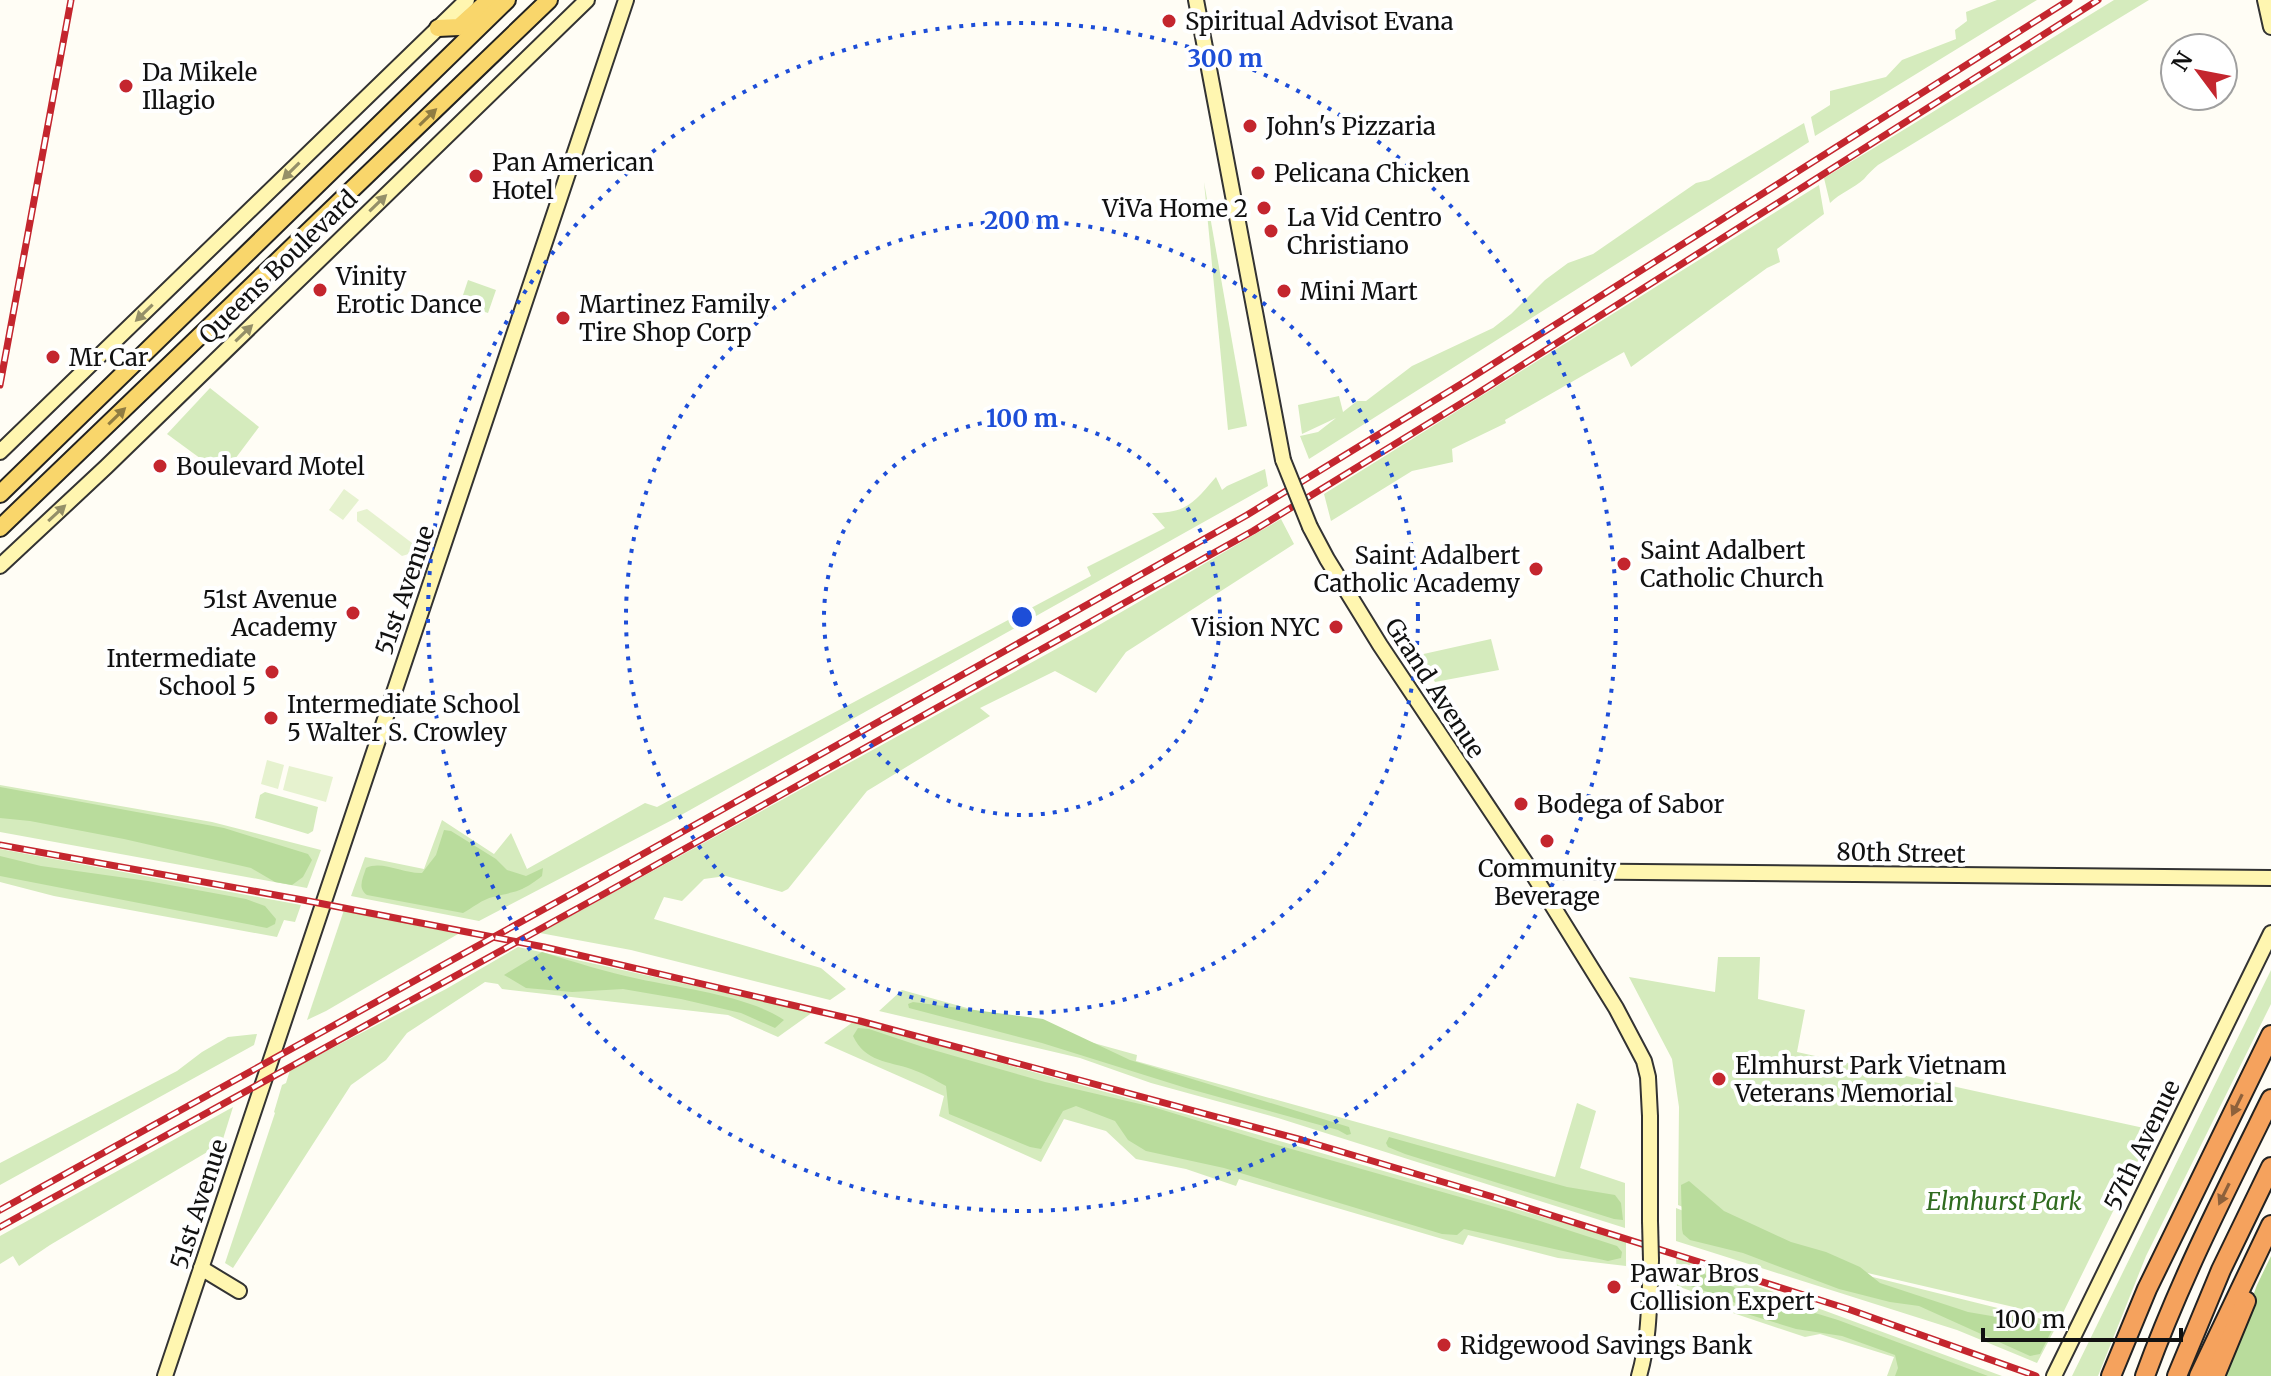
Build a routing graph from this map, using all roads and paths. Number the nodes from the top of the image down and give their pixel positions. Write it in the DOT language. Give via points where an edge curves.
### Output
graph roads {
  1 [pos="467,0"];
  2 [pos="489,0"];
  3 [pos="507,0"];
  4 [pos="549,0"];
  5 [pos="587,0"];
  6 [pos="626,0"];
  7 [pos="1196,0"];
  8 [pos="2265,0"];
  9 [pos="2271,27"];
  10 [pos="438,28"];
  11 [pos="0,452"];
  12 [pos="0,494"];
  13 [pos="0,528"];
  14 [pos="0,566"];
  15 [pos="1531,871"];
  16 [pos="2271,878"];
  17 [pos="2271,933"];
  18 [pos="2271,1035"];
  19 [pos="2271,1099"];
  20 [pos="2271,1167"];
  21 [pos="2271,1225"];
  22 [pos="2271,1244"];
  23 [pos="201,1268"];
  24 [pos="239,1291"];
  25 [pos="2057,1369"];
  26 [pos="2180,1369"];
  27 [pos="2205,1374"];
  28 [pos="165,1376"];
  29 [pos="1639,1376"];
  30 [pos="2113,1376"];
  31 [pos="2145,1376"];
  1 -- 10 [label="street"];
  2 -- 10 [label="main road" via="459,27"];
  3 -- 12 [label="main road, Queens Boulevard"];
  13 -- 4 [label="main road, Queens Boulevard, one-way"];
  14 -- 5 [label="street, Queens Boulevard, one-way"];
  6 -- 23 [label="street, 51st Avenue"];
  7 -- 15 [label="street, Grand Avenue, bridge" via="1283,460 1327,559"];
  8 -- 9 [label="street"];
  10 -- 11 [label="street, one-way"];
  15 -- 16 [label="street, 80th Street"];
  15 -- 29 [label="street, Grand Avenue, bridge" via="1616,1008 1648,1077 1651,1260 1649,1324"];
  17 -- 25 [label="street, 57th Avenue"];
  18 -- 30 [label="highway, one-way" via="2160,1261"];
  19 -- 31 [label="highway, one-way" via="2193,1259"];
  20 -- 26 [label="highway"];
  21 -- 27 [label="highway"];
  22 -- 27 [label="highway"];
  23 -- 24 [label="street"];
  23 -- 28 [label="street, 51st Avenue"];
}
